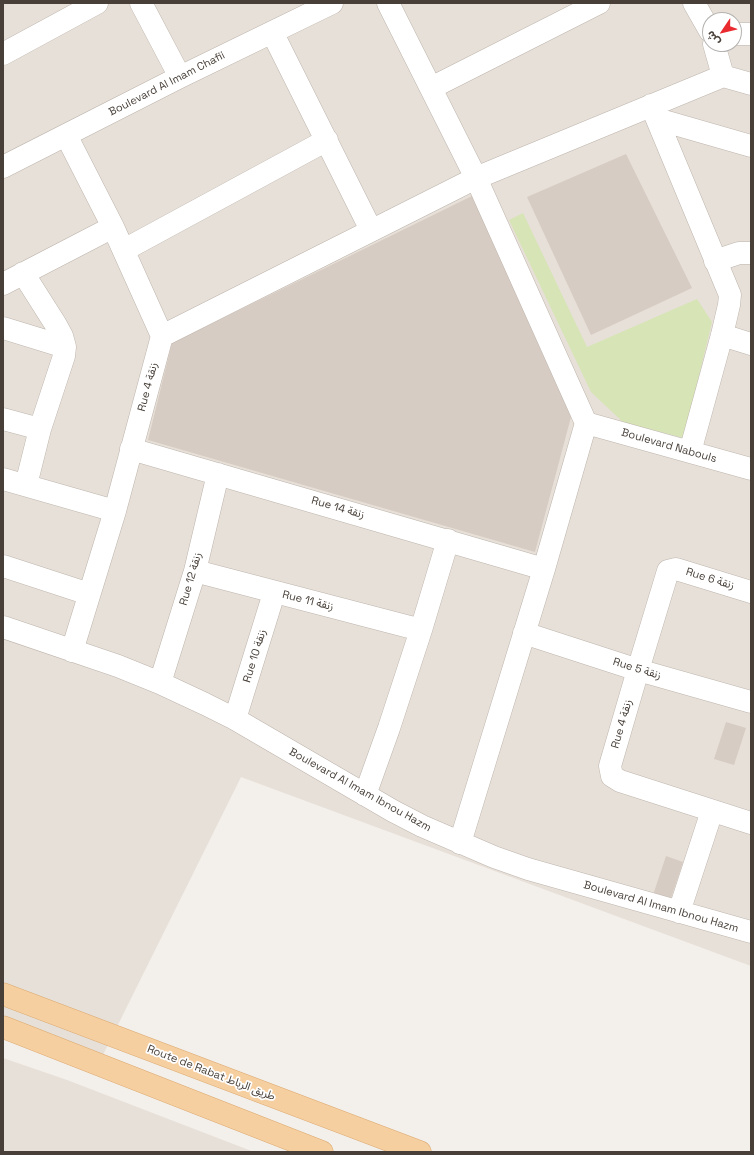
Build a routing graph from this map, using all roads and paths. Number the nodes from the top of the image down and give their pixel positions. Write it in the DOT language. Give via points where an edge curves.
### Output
graph roads {
  1 [pos="97,3"];
  2 [pos="141,3"];
  3 [pos="332,3"];
  4 [pos="388,3"];
  5 [pos="599,3"];
  6 [pos="694,3"];
  7 [pos="702,17"];
  8 [pos="272,32"];
  9 [pos="5,48"];
  10 [pos="716,52"];
  11 [pos="723,76"];
  12 [pos="180,77"];
  13 [pos="751,84"];
  14 [pos="430,88"];
  15 [pos="654,112"];
  16 [pos="66,135"];
  17 [pos="327,140"];
  18 [pos="751,146"];
  19 [pos="3,168"];
  20 [pos="476,178"];
  21 [pos="114,227"];
  22 [pos="371,230"];
  23 [pos="124,250"];
  24 [pos="751,252"];
  25 [pos="715,261"];
  26 [pos="23,273"];
  27 [pos="3,284"];
  28 [pos="3,328"];
  29 [pos="722,335"];
  30 [pos="162,336"];
  31 [pos="751,344"];
  32 [pos="65,347"];
  33 [pos="3,419"];
  34 [pos="586,423"];
  35 [pos="40,429"];
  36 [pos="131,449"];
  37 [pos="690,452"];
  38 [pos="751,469"];
  39 [pos="218,474"];
  40 [pos="3,479"];
  41 [pos="26,485"];
  42 [pos="115,511"];
  43 [pos="448,540"];
  44 [pos="3,566"];
  45 [pos="544,568"];
  46 [pos="194,571"];
  47 [pos="668,571"];
  48 [pos="751,592"];
  49 [pos="274,593"];
  50 [pos="90,594"];
  51 [pos="3,627"];
  52 [pos="421,630"];
  53 [pos="524,633"];
  54 [pos="72,651"];
  55 [pos="638,670"];
  56 [pos="160,683"];
  57 [pos="751,702"];
  58 [pos="235,719"];
  59 [pos="365,795"];
  60 [pos="712,811"];
  61 [pos="751,823"];
  62 [pos="460,843"];
  63 [pos="678,912"];
  64 [pos="751,932"];
  65 [pos="3,994"];
  66 [pos="3,1027"];
  67 [pos="322,1152"];
  68 [pos="420,1152"];
  1 -- 9 [label="street"];
  2 -- 12 [label="street"];
  3 -- 8 [label="street, Boulevard Al Imam Chafii"];
  4 -- 14 [label="street"];
  5 -- 14 [label="street"];
  6 -- 7 [label="street"];
  8 -- 12 [label="street, Boulevard Al Imam Chafii"];
  8 -- 17 [label="street"];
  10 -- 11 [label="street"];
  11 -- 13 [label="street"];
  11 -- 15 [label="street"];
  12 -- 16 [label="street, Boulevard Al Imam Chafii"];
  14 -- 20 [label="street"];
  15 -- 18 [label="street"];
  15 -- 20 [label="street"];
  15 -- 25 [label="street"];
  16 -- 19 [label="street, Boulevard Al Imam Chafii"];
  16 -- 21 [label="street"];
  17 -- 22 [label="street"];
  17 -- 23 [label="street"];
  20 -- 22 [label="street"];
  20 -- 34 [label="street"];
  21 -- 23 [label="street"];
  21 -- 26 [label="street"];
  22 -- 30 [label="street"];
  23 -- 30 [label="street"];
  24 -- 25 [label="street"];
  25 -- 29 [label="street" via="730,295"];
  26 -- 27 [label="street"];
  26 -- 32 [label="street" via="56,324"];
  28 -- 32 [label="street"];
  29 -- 31 [label="street"];
  29 -- 37 [label="street"];
  30 -- 36 [label="street, Rue 4 زنقة"];
  32 -- 35 [label="street"];
  33 -- 35 [label="street"];
  34 -- 37 [label="street, Boulevard Nabouls"];
  34 -- 45 [label="street"];
  35 -- 41 [label="street"];
  36 -- 39 [label="street, Rue 14 زنقة"];
  36 -- 42 [label="street, Rue 4 زنقة"];
  37 -- 38 [label="street, Boulevard Nabouls"];
  39 -- 43 [label="street, Rue 14 زنقة"];
  39 -- 46 [label="street, Rue 12 زنقة"];
  40 -- 41 [label="street"];
  41 -- 42 [label="street"];
  42 -- 50 [label="street, Rue 4 زنقة"];
  43 -- 45 [label="street, Rue 14 زنقة"];
  43 -- 52 [label="street"];
  44 -- 50 [label="street"];
  45 -- 53 [label="street"];
  46 -- 49 [label="street, Rue 11 زنقة"];
  46 -- 56 [label="street, Rue 12 زنقة"];
  47 -- 48 [label="street, Rue 6 زنقة" via="676,569"];
  47 -- 55 [label="street, Rue 4 زنقة"];
  49 -- 52 [label="street, Rue 11 زنقة"];
  49 -- 58 [label="street, Rue 10 زنقة"];
  50 -- 54 [label="street, Rue 4 زنقة"];
  51 -- 54 [label="street, Boulevard Al Imam Ibnou Hazm"];
  52 -- 59 [label="street"];
  53 -- 55 [label="street, Rue 5 زنقة"];
  53 -- 62 [label="street"];
  54 -- 56 [label="street, Boulevard Al Imam Ibnou Hazm"];
  55 -- 57 [label="street, Rue 5 زنقة"];
  55 -- 60 [label="street, Rue 4 زنقة" via="610,766 612,776 620,781"];
  56 -- 58 [label="street, Boulevard Al Imam Ibnou Hazm"];
  58 -- 59 [label="street, Boulevard Al Imam Ibnou Hazm"];
  59 -- 62 [label="street, Boulevard Al Imam Ibnou Hazm"];
  60 -- 61 [label="street, Rue 4 زنقة"];
  60 -- 63 [label="street"];
  62 -- 63 [label="street, Boulevard Al Imam Ibnou Hazm" via="528,869"];
  63 -- 64 [label="street, Boulevard Al Imam Ibnou Hazm"];
  65 -- 68 [label="main road, Route de Rabat طريق الرباط"];
  66 -- 67 [label="main road"];
}
